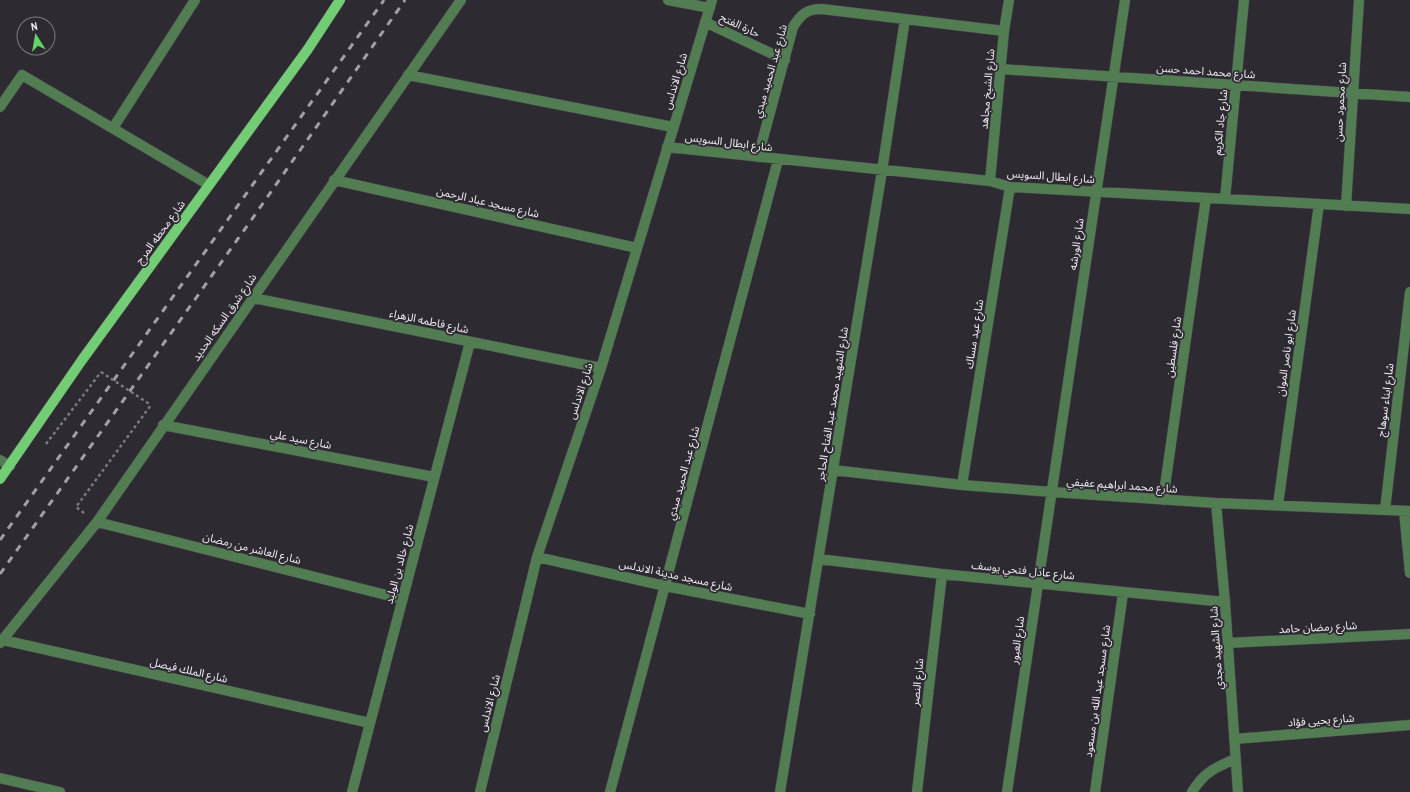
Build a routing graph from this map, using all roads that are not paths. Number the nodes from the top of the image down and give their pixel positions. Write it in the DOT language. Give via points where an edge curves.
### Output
graph roads {
  1 [pos="195,0"];
  2 [pos="340,0"];
  3 [pos="461,0"];
  4 [pos="668,0"];
  5 [pos="1010,0"];
  6 [pos="1125,0"];
  7 [pos="1244,0"];
  8 [pos="1359,0"];
  9 [pos="711,4"];
  10 [pos="905,19"];
  11 [pos="705,22"];
  12 [pos="1004,32"];
  13 [pos="785,60"];
  14 [pos="1001,70"];
  15 [pos="408,75"];
  16 [pos="1114,77"];
  17 [pos="1236,85"];
  18 [pos="1353,94"];
  19 [pos="1410,98"];
  20 [pos="0,107"];
  21 [pos="673,127"];
  22 [pos="114,128"];
  23 [pos="667,147"];
  24 [pos="758,157"];
  25 [pos="778,160"];
  26 [pos="882,171"];
  27 [pos="334,180"];
  28 [pos="990,181"];
  29 [pos="210,185"];
  30 [pos="1010,187"];
  31 [pos="1096,191"];
  32 [pos="1206,198"];
  33 [pos="1225,199"];
  34 [pos="1319,204"];
  35 [pos="1346,206"];
  36 [pos="1410,209"];
  37 [pos="637,248"];
  38 [pos="1410,292"];
  39 [pos="253,298"];
  40 [pos="470,342"];
  41 [pos="601,368"];
  42 [pos="163,424"];
  43 [pos="0,460"];
  44 [pos="10,466"];
  45 [pos="833,470"];
  46 [pos="434,477"];
  47 [pos="0,479"];
  48 [pos="962,485"];
  49 [pos="1052,492"];
  50 [pos="1163,500"];
  51 [pos="1216,503"];
  52 [pos="1278,505"];
  53 [pos="1385,510"];
  54 [pos="1407,511"];
  55 [pos="97,522"];
  56 [pos="537,557"];
  57 [pos="819,559"];
  58 [pos="1410,573"];
  59 [pos="942,574"];
  60 [pos="1038,583"];
  61 [pos="665,586"];
  62 [pos="1123,593"];
  63 [pos="402,598"];
  64 [pos="1225,602"];
  65 [pos="810,614"];
  66 [pos="1410,634"];
  67 [pos="1,641"];
  68 [pos="1228,643"];
  69 [pos="370,723"];
  70 [pos="1410,725"];
  71 [pos="1234,739"];
  72 [pos="1236,759"];
  73 [pos="0,778"];
  74 [pos="60,792"];
  75 [pos="352,792"];
  76 [pos="480,792"];
  77 [pos="610,792"];
  78 [pos="780,792"];
  79 [pos="917,792"];
  80 [pos="1007,792"];
  81 [pos="1095,792"];
  82 [pos="1192,792"];
  83 [pos="1238,792"];
  1 -- 22 [label="street"];
  2 -- 29 [label="main road, شارع محطه المرج" via="308,50"];
  3 -- 15 [label="street, شارع شرق السكه الحديد"];
  4 -- 9 [label="street"];
  5 -- 12 [label="street, شارع الشيخ مجاهد"];
  6 -- 16 [label="street, شارع الورشه"];
  7 -- 17 [label="street, شارع جاد الكريم"];
  8 -- 18 [label="street, شارع محمود حسن"];
  9 -- 11 [label="street, شارع الاندلس"];
  10 -- 12 [label="street"];
  10 -- 13 [label="street, شارع عبد الحميد مبدي" via="813,9 804,13 798,20"];
  10 -- 26 [label="street, شارع الشهيد محمد عبد الفتاح الحاجر"];
  11 -- 13 [label="street, حارة الفتح"];
  11 -- 21 [label="street, شارع الاندلس"];
  12 -- 14 [label="street, شارع الشيخ مجاهد"];
  13 -- 24 [label="street, شارع عبد الحميد مبدي"];
  14 -- 16 [label="street, شارع محمد احمد حسن"];
  14 -- 28 [label="street, شارع الشيخ مجاهد"];
  15 -- 21 [label="street, شارع ابطال السويس"];
  15 -- 27 [label="street, شارع شرق السكه الحديد"];
  16 -- 17 [label="street, شارع محمد احمد حسن"];
  16 -- 31 [label="street, شارع الورشه"];
  17 -- 18 [label="street, شارع محمد احمد حسن"];
  17 -- 33 [label="street, شارع جاد الكريم"];
  18 -- 19 [label="street, شارع محمد احمد حسن"];
  18 -- 35 [label="street, شارع محمود حسن"];
  20 -- 22 [label="street" via="22,75"];
  21 -- 23 [label="street, شارع الاندلس"];
  22 -- 29 [label="street"];
  23 -- 24 [label="street, شارع ابطال السويس"];
  23 -- 37 [label="street, شارع الاندلس"];
  24 -- 25 [label="street, شارع ابطال السويس"];
  25 -- 26 [label="street, شارع ابطال السويس"];
  25 -- 61 [label="street, شارع عبد الحميد مبدي"];
  26 -- 28 [label="street, شارع ابطال السويس"];
  26 -- 45 [label="street, شارع الشهيد محمد عبد الفتاح الحاجر"];
  27 -- 37 [label="street, شارع مسجد عباد الرحمن"];
  27 -- 39 [label="street, شارع شرق السكه الحديد"];
  28 -- 30 [label="street, شارع ابطال السويس"];
  29 -- 44 [label="main road, شارع محطه المرج" via="82,360"];
  30 -- 31 [label="street, شارع ابطال السويس"];
  30 -- 48 [label="street, شارع عيد مساك"];
  31 -- 32 [label="street, شارع ابطال السويس"];
  31 -- 49 [label="street, شارع الورشه"];
  32 -- 33 [label="street, شارع ابطال السويس"];
  32 -- 50 [label="street, شارع فلسطين"];
  33 -- 34 [label="street, شارع ابطال السويس"];
  34 -- 35 [label="street, شارع ابطال السويس"];
  34 -- 52 [label="street, شارع ابو ناصر الموان"];
  35 -- 36 [label="street, شارع ابطال السويس"];
  37 -- 41 [label="street, شارع الاندلس"];
  38 -- 53 [label="street, شارع ابناء سوهاج"];
  39 -- 40 [label="street, شارع فاطمه الزهراء"];
  39 -- 42 [label="street, شارع شرق السكه الحديد"];
  40 -- 41 [label="street, شارع فاطمه الزهراء"];
  40 -- 46 [label="street, شارع خالد بن الوليد"];
  41 -- 56 [label="street, شارع الاندلس"];
  42 -- 46 [label="street, شارع سيد علي"];
  42 -- 55 [label="street, شارع شرق السكه الحديد"];
  43 -- 44 [label="street"];
  44 -- 47 [label="main road, شارع محطه المرج"];
  45 -- 48 [label="street, شارع محمد ابراهيم عفيفي"];
  45 -- 57 [label="street, شارع الشهيد محمد عبد الفتاح الحاجر"];
  46 -- 63 [label="street, شارع خالد بن الوليد"];
  48 -- 49 [label="street, شارع محمد ابراهيم عفيفي"];
  49 -- 50 [label="street, شارع محمد ابراهيم عفيفي"];
  49 -- 60 [label="street, شارع العبور"];
  50 -- 51 [label="street, شارع محمد ابراهيم عفيفي"];
  51 -- 52 [label="street, شارع محمد ابراهيم عفيفي"];
  51 -- 64 [label="street, شارع الشهيد مجدي"];
  52 -- 53 [label="street, شارع محمد ابراهيم عفيفي"];
  53 -- 54 [label="street, شارع محمد ابراهيم عفيفي"];
  54 -- 58 [label="street"];
  55 -- 63 [label="street, شارع العاشر من رمضان"];
  55 -- 67 [label="street, شارع شرق السكه الحديد"];
  56 -- 61 [label="street, شارع مسجد مدينة الاندلس"];
  56 -- 76 [label="street, شارع الاندلس"];
  57 -- 59 [label="street, شارع عادل فتحي يوسف"];
  57 -- 65 [label="street, شارع الشهيد محمد عبد الفتاح الحاجر"];
  59 -- 60 [label="street, شارع عادل فتحي يوسف"];
  59 -- 79 [label="street, شارع النصر"];
  60 -- 62 [label="street, شارع عادل فتحي يوسف"];
  60 -- 80 [label="street, شارع العبور"];
  61 -- 65 [label="street, شارع مسجد مدينة الاندلس"];
  61 -- 77 [label="street, شارع عبد الحميد مبدي"];
  62 -- 64 [label="street, شارع عادل فتحي يوسف"];
  62 -- 81 [label="street, شارع مسجد عبد الله بن مسعود"];
  63 -- 69 [label="street, شارع خالد بن الوليد"];
  64 -- 68 [label="street, شارع الشهيد مجدي"];
  65 -- 78 [label="street, شارع الشهيد محمد عبد الفتاح الحاجر"];
  66 -- 68 [label="street, شارع رمضان حامد"];
  67 -- 69 [label="street, شارع الملك فيصل"];
  68 -- 71 [label="street, شارع الشهيد مجدي"];
  69 -- 75 [label="street, شارع خالد بن الوليد"];
  70 -- 71 [label="street, شارع يحيى فؤاد"];
  71 -- 72 [label="street, شارع الشهيد مجدي"];
  72 -- 82 [label="street" via="1212,769 1198,781"];
  72 -- 83 [label="street, شارع الشهيد مجدي"];
  73 -- 74 [label="street"];
}
